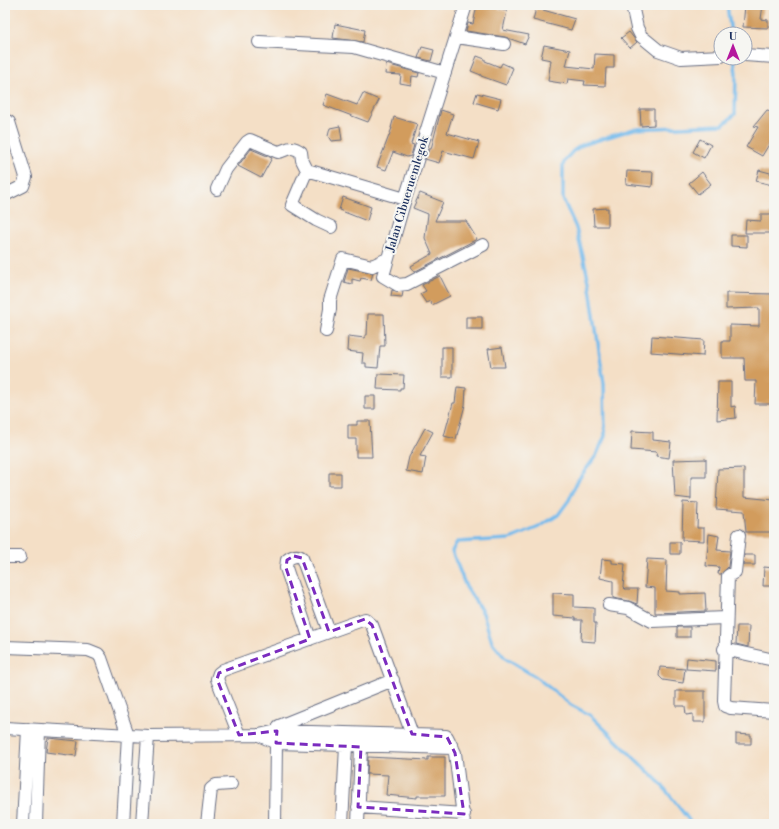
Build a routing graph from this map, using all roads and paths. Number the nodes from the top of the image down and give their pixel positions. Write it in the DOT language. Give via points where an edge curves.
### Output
graph roads {
  1 [pos="466,5"];
  2 [pos="632,5"];
  3 [pos="456,37"];
  4 [pos="259,42"];
  5 [pos="504,44"];
  6 [pos="713,56"];
  7 [pos="753,56"];
  8 [pos="774,57"];
  9 [pos="444,73"];
  10 [pos="5,120"];
  11 [pos="306,170"];
  12 [pos="217,189"];
  13 [pos="5,195"];
  14 [pos="405,199"];
  15 [pos="331,227"];
  16 [pos="483,245"];
  17 [pos="387,258"];
  18 [pos="326,331"];
  19 [pos="739,534"];
  20 [pos="5,557"];
  21 [pos="20,557"];
  22 [pos="609,605"];
  23 [pos="725,618"];
  24 [pos="329,632"];
  25 [pos="310,639"];
  26 [pos="5,647"];
  27 [pos="724,649"];
  28 [pos="774,660"];
  29 [pos="393,680"];
  30 [pos="774,711"];
  31 [pos="5,728"];
  32 [pos="34,729"];
  33 [pos="412,734"];
  34 [pos="128,735"];
  35 [pos="148,736"];
  36 [pos="240,736"];
  37 [pos="277,737"];
  38 [pos="346,746"];
  39 [pos="361,747"];
  40 [pos="453,748"];
  41 [pos="231,784"];
  42 [pos="358,807"];
  43 [pos="464,819"];
  44 [pos="23,824"];
  45 [pos="36,824"];
  46 [pos="123,824"];
  47 [pos="142,824"];
  48 [pos="207,824"];
  49 [pos="275,824"];
  50 [pos="342,824"];
  51 [pos="358,824"];
  1 -- 3 [label="street, Jalan Cibueruemlegok"];
  2 -- 6 [label="street" via="639,32 658,50 680,58"];
  3 -- 5 [label="street"];
  3 -- 9 [label="street, Jalan Cibueruemlegok"];
  4 -- 9 [label="street" via="354,47"];
  7 -- 8 [label="street"];
  9 -- 14 [label="street, Jalan Cibueruemlegok"];
  10 -- 13 [label="street" via="9,122 26,177 24,186"];
  11 -- 12 [label="street" via="301,152 297,149 287,148 278,152 249,140 226,169"];
  11 -- 14 [label="street"];
  11 -- 15 [label="street" via="292,205"];
  14 -- 17 [label="street, Jalan Cibueruemlegok"];
  16 -- 17 [label="street, Jalan Cibueruemlegok" via="407,284 398,285 383,276"];
  17 -- 18 [label="street" via="372,266 343,259 330,300"];
  19 -- 23 [label="street" via="735,572 728,576"];
  20 -- 21 [label="street"];
  22 -- 23 [label="street" via="628,608 652,621"];
  23 -- 27 [label="street"];
  24 -- 25 [label="street"];
  24 -- 25 [label="street" via="302,558 290,558 287,560 286,568"];
  24 -- 29 [label="street" via="365,619 370,621"];
  25 -- 36 [label="street" via="218,673 217,679"];
  26 -- 34 [label="street" via="88,650 98,654"];
  27 -- 28 [label="street"];
  27 -- 30 [label="street" via="725,706"];
  29 -- 33 [label="street"];
  29 -- 37 [label="street" via="282,724 279,726"];
  31 -- 32 [label="street"];
  32 -- 34 [label="street"];
  32 -- 44 [label="street"];
  32 -- 45 [label="street"];
  33 -- 37 [label="street"];
  33 -- 40 [label="street" via="445,735"];
  34 -- 35 [label="street"];
  34 -- 46 [label="street"];
  35 -- 36 [label="street"];
  35 -- 47 [label="street"];
  36 -- 37 [label="street"];
  37 -- 38 [label="street"];
  37 -- 49 [label="street"];
  38 -- 39 [label="street"];
  38 -- 50 [label="street"];
  39 -- 40 [label="street"];
  39 -- 42 [label="street"];
  40 -- 43 [label="street"];
  41 -- 48 [label="street" via="216,785 211,789"];
  42 -- 43 [label="street"];
  42 -- 51 [label="street"];
}
